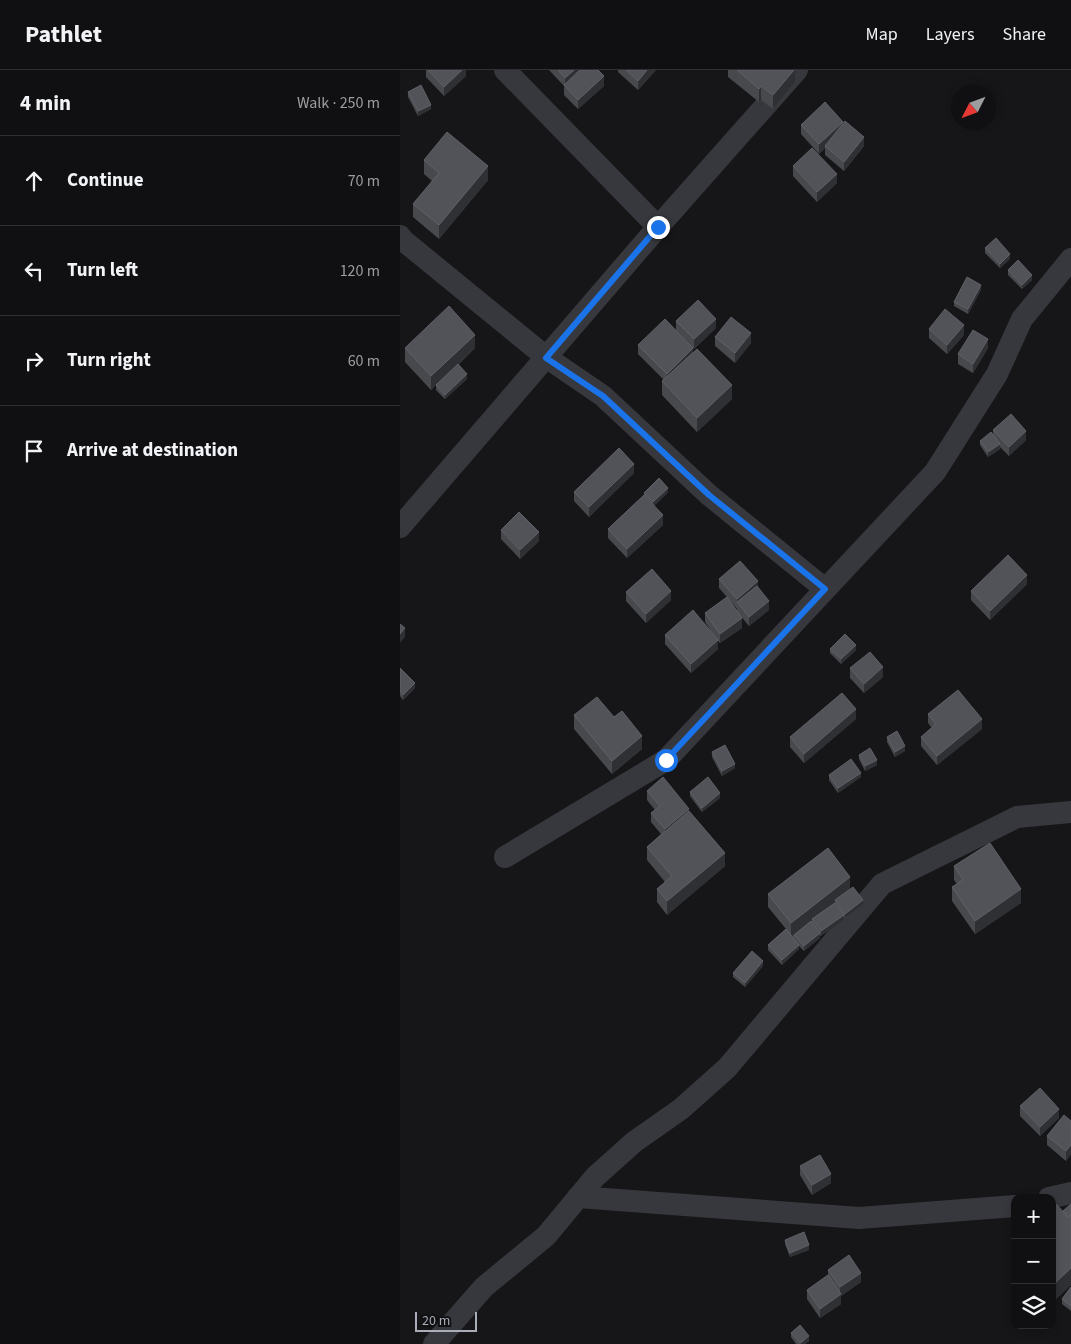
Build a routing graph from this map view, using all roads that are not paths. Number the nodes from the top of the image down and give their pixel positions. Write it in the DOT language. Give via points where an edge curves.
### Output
graph roads {
  1 [pos="505,70"];
  2 [pos="797,70"];
  3 [pos="658,227"];
  4 [pos="400,236"];
  5 [pos="1068,267"];
  6 [pos="546,358"];
  7 [pos="404,513"];
  8 [pos="825,589"];
  9 [pos="1071,812"];
  10 [pos="505,857"];
  11 [pos="1071,1193"];
  12 [pos="1056,1196"];
  13 [pos="578,1198"];
  14 [pos="1011,1206"];
  15 [pos="434,1344"];
  1 -- 3 [label="street"];
  2 -- 3 [label="street"];
  3 -- 6 [label="street"];
  4 -- 6 [label="street"];
  5 -- 8 [label="street" via="1022,319 997,374 935,472"];
  6 -- 7 [label="street"];
  6 -- 8 [label="street" via="603,396 709,495"];
  8 -- 10 [label="street" via="666,760"];
  9 -- 13 [label="street" via="1017,817 882,884 728,1068 681,1109 634,1142 595,1177"];
  11 -- 12 [label="street"];
  13 -- 14 [label="street" via="859,1218"];
  13 -- 15 [label="street" via="546,1236 484,1287"];
}
